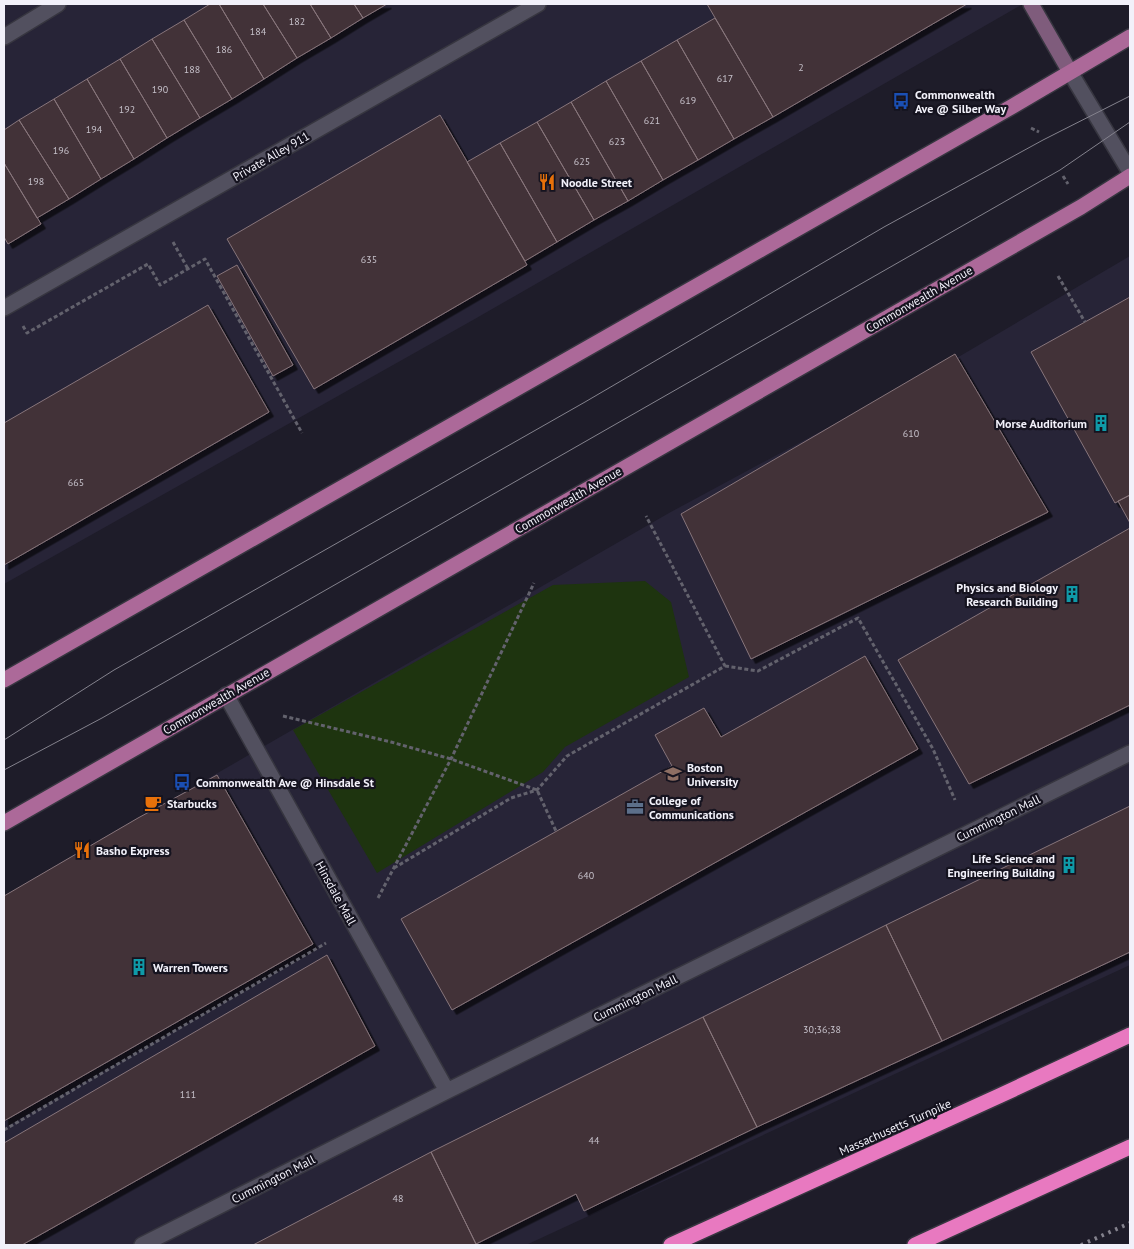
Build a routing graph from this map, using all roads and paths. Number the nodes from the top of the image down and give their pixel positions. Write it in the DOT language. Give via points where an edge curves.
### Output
graph roads {
  1 [pos="58,4"];
  2 [pos="538,4"];
  3 [pos="1032,4"];
  4 [pos="4,37"];
  5 [pos="1130,37"];
  6 [pos="1070,72"];
  7 [pos="1130,172"];
  8 [pos="1130,176"];
  9 [pos="172,240"];
  10 [pos="188,269"];
  11 [pos="1058,276"];
  12 [pos="7,306"];
  13 [pos="1085,322"];
  14 [pos="302,433"];
  15 [pos="646,516"];
  16 [pos="534,582"];
  17 [pos="725,666"];
  18 [pos="4,680"];
  19 [pos="226,695"];
  20 [pos="283,716"];
  21 [pos="1130,752"];
  22 [pos="451,759"];
  23 [pos="537,790"];
  24 [pos="955,800"];
  25 [pos="4,822"];
  26 [pos="556,831"];
  27 [pos="394,868"];
  28 [pos="378,898"];
  29 [pos="326,944"];
  30 [pos="1130,1035"];
  31 [pos="447,1091"];
  32 [pos="4,1130"];
  33 [pos="1130,1147"];
  34 [pos="142,1245"];
  35 [pos="671,1245"];
  36 [pos="915,1245"];
  1 -- 4 [label="street"];
  2 -- 12 [label="street, Private Alley 911"];
  3 -- 6 [label="street"];
  5 -- 6 [label="main road"];
  6 -- 7 [label="street"];
  6 -- 18 [label="main road"];
  8 -- 19 [label="main road, Commonwealth Avenue"];
  9 -- 10 [label="path"];
  10 -- 12 [label="path" via="160,285 148,264 27,333"];
  10 -- 14 [label="path" via="205,259"];
  11 -- 13 [label="path"];
  15 -- 17 [label="path"];
  16 -- 22 [label="path"];
  17 -- 23 [label="path" via="567,756"];
  17 -- 24 [label="path" via="758,671 858,618 933,749"];
  19 -- 25 [label="main road, Commonwealth Avenue"];
  19 -- 31 [label="street, Hinsdale Mall"];
  20 -- 22 [label="path"];
  21 -- 31 [label="street, Cummington Mall"];
  22 -- 23 [label="path"];
  22 -- 27 [label="path"];
  23 -- 26 [label="path"];
  23 -- 27 [label="path" via="511,798"];
  27 -- 28 [label="path"];
  29 -- 32 [label="path"];
  30 -- 35 [label="highway, Massachusetts Turnpike"];
  31 -- 34 [label="street, Cummington Mall"];
  33 -- 36 [label="highway"];
}
